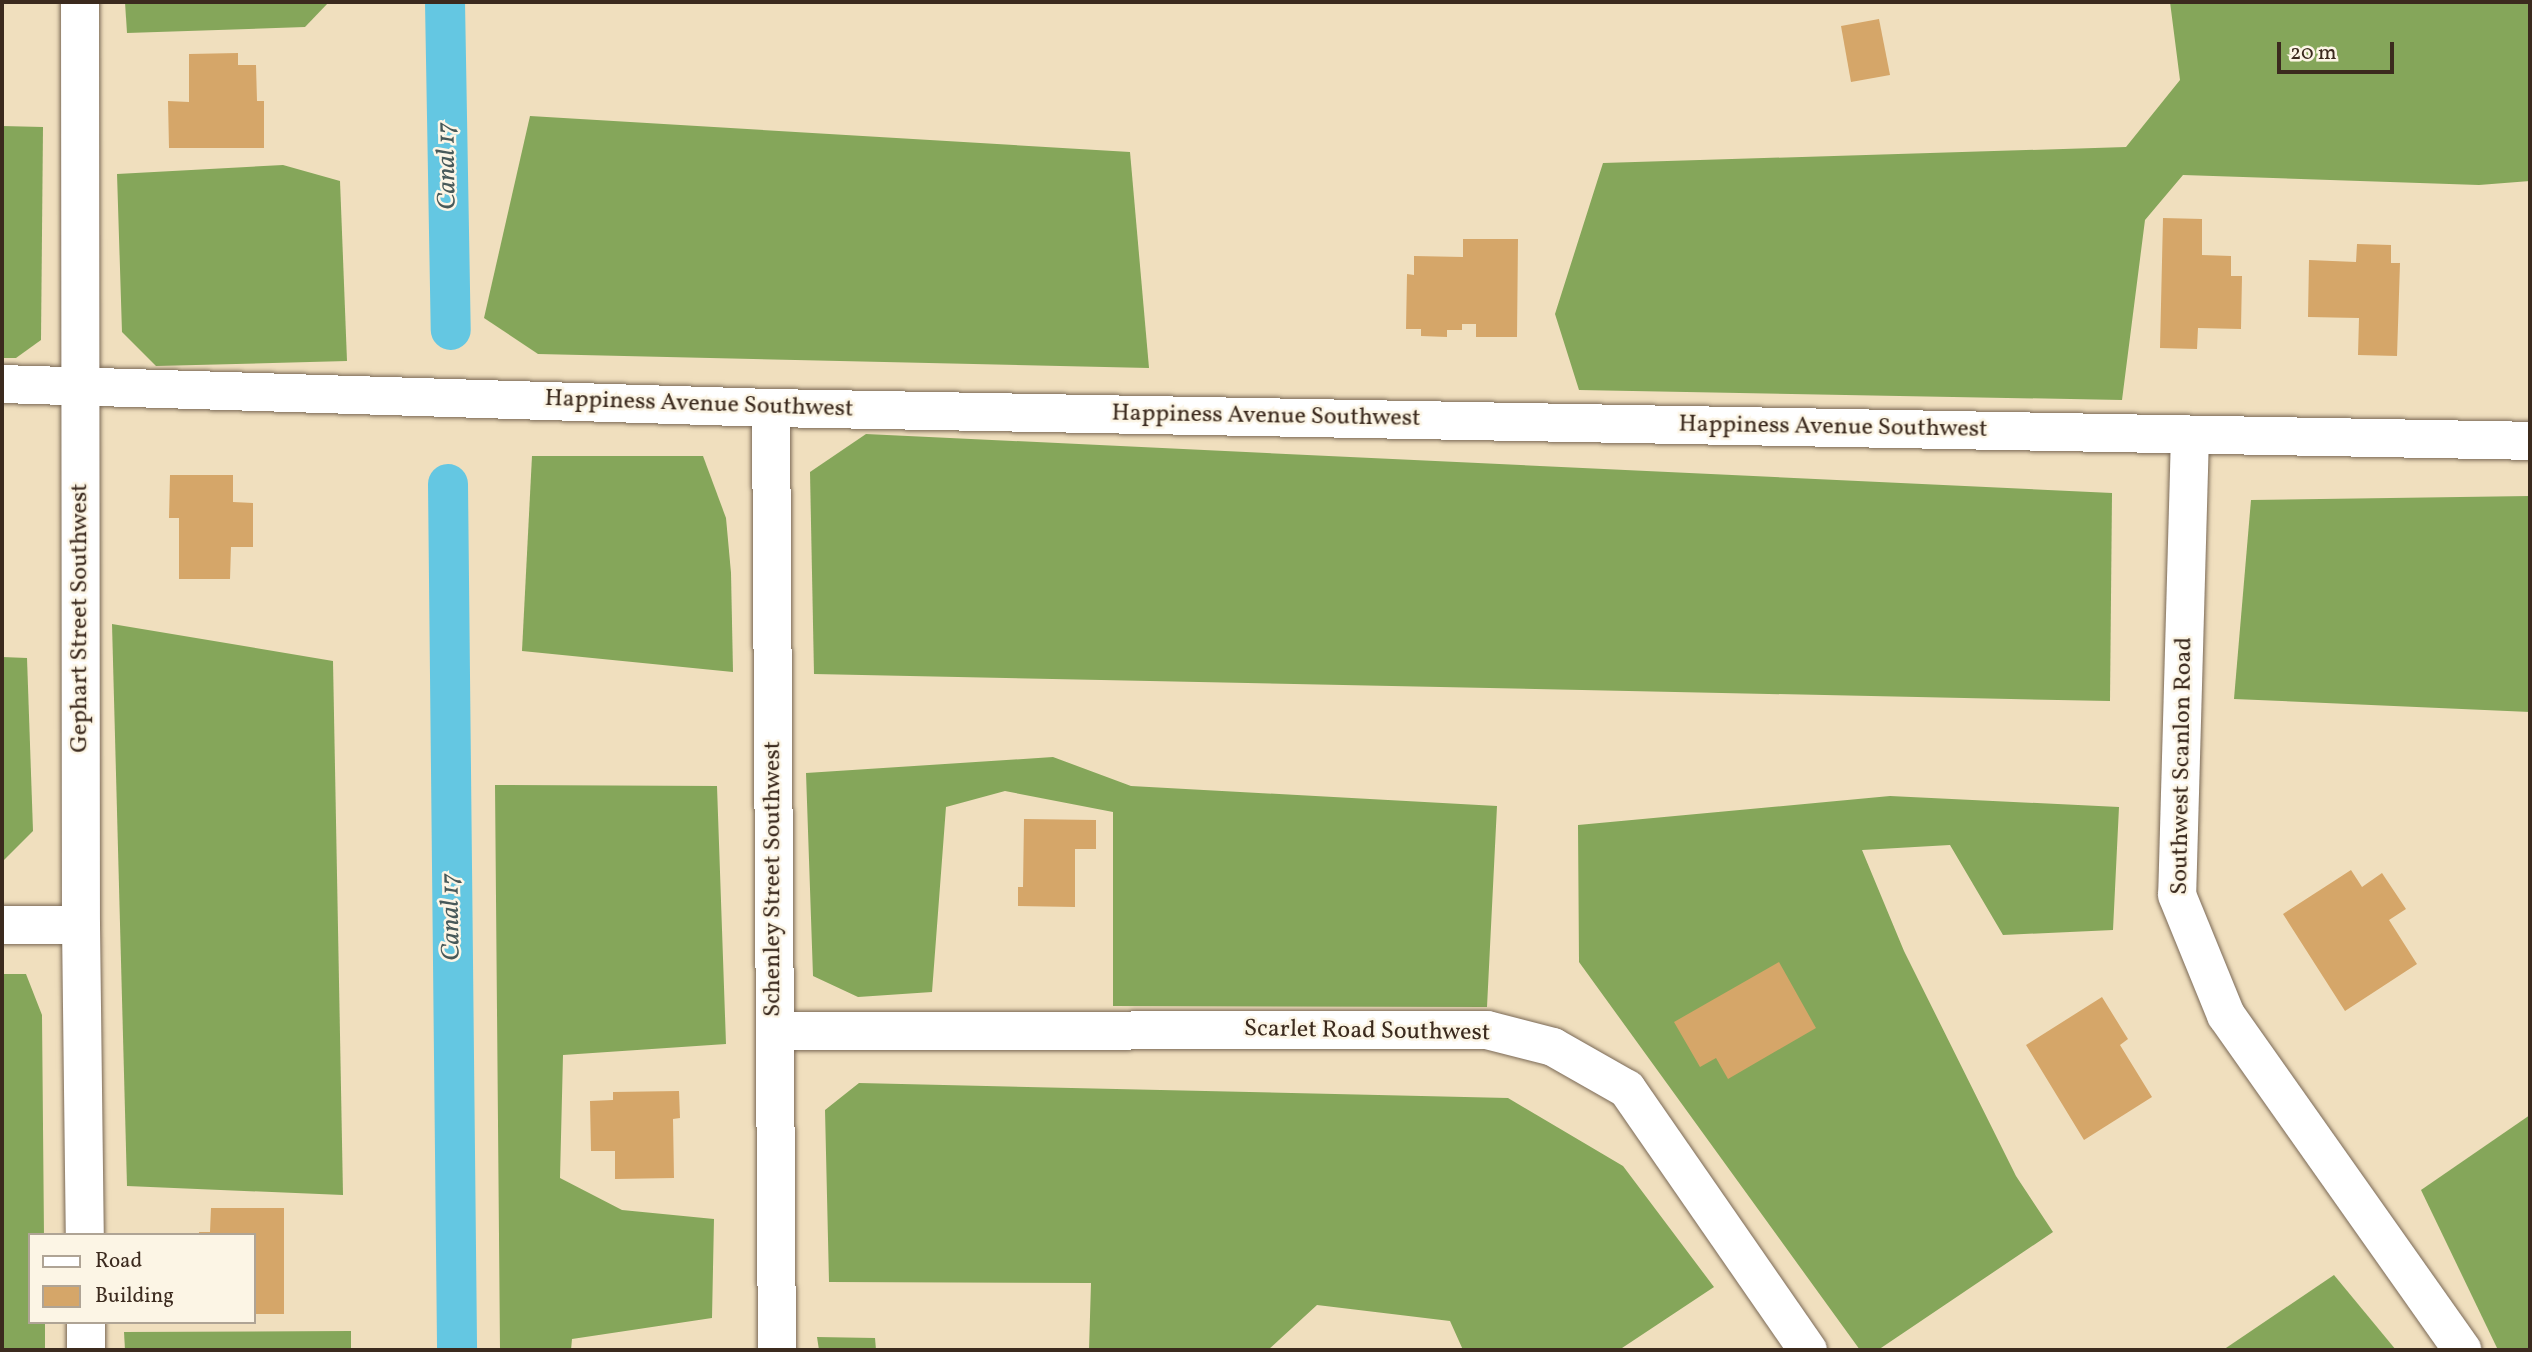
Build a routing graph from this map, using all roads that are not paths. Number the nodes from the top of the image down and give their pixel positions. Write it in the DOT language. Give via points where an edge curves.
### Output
graph roads {
  1 [pos="80,2"];
  2 [pos="2,384"];
  3 [pos="81,384"];
  4 [pos="771,408"];
  5 [pos="2190,435"];
  6 [pos="2530,441"];
  7 [pos="2,925"];
  8 [pos="81,925"];
  9 [pos="775,1031"];
  10 [pos="85,1233"];
  11 [pos="86,1324"];
  12 [pos="86,1350"];
  13 [pos="777,1350"];
  14 [pos="1808,1350"];
  15 [pos="2462,1350"];
  1 -- 3 [label="street, Gephart Street Southwest"];
  2 -- 3 [label="street, Happiness Avenue Southwest"];
  3 -- 4 [label="street, Happiness Avenue Southwest"];
  3 -- 8 [label="street, Gephart Street Southwest"];
  4 -- 5 [label="street, Happiness Avenue Southwest"];
  4 -- 9 [label="street, Schenley Street Southwest"];
  5 -- 6 [label="street, Happiness Avenue Southwest"];
  5 -- 15 [label="street, Southwest Scanlon Road" via="2177,895 2226,1015"];
  7 -- 8 [label="street"];
  8 -- 10 [label="street, Gephart Street Southwest"];
  9 -- 13 [label="street, Schenley Street Southwest"];
  9 -- 14 [label="street, Scarlet Road Southwest" via="1487,1030 1553,1047 1628,1089"];
  11 -- 12 [label="street"];
}
